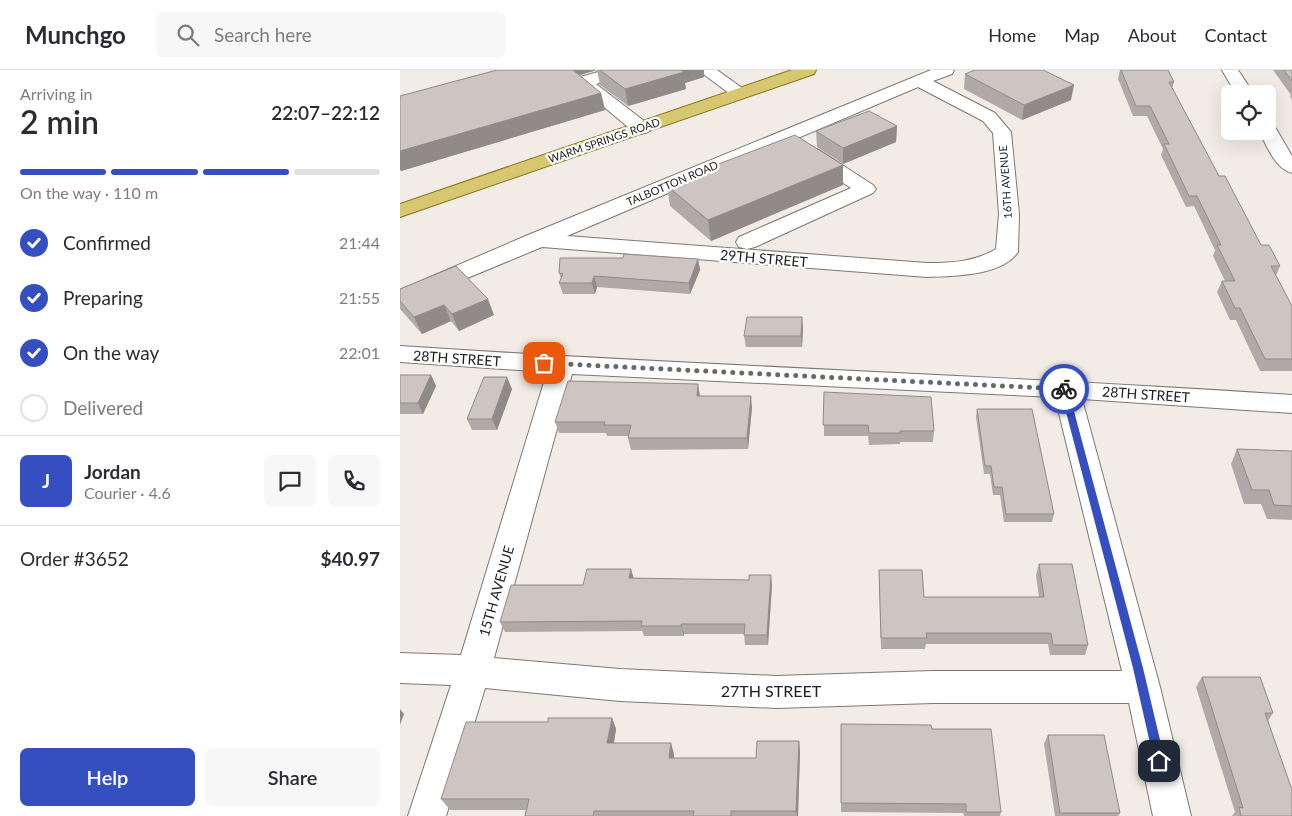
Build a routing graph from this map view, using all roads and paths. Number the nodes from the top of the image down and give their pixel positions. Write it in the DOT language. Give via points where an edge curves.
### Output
graph roads {
  1 [pos="623,70"];
  2 [pos="737,70"];
  3 [pos="808,70"];
  4 [pos="946,70"];
  5 [pos="1230,70"];
  6 [pos="711,74"];
  7 [pos="919,81"];
  8 [pos="1239,85"];
  9 [pos="740,93"];
  10 [pos="641,128"];
  11 [pos="784,136"];
  12 [pos="1273,140"];
  13 [pos="1292,167"];
  14 [pos="400,211"];
  15 [pos="536,240"];
  16 [pos="747,242"];
  17 [pos="992,262"];
  18 [pos="400,299"];
  19 [pos="400,354"];
  20 [pos="562,365"];
  21 [pos="1066,389"];
  22 [pos="1292,404"];
  23 [pos="400,668"];
  24 [pos="472,671"];
  25 [pos="1143,687"];
  26 [pos="427,816"];
  27 [pos="1172,816"];
  1 -- 10 [label="street" via="583,82"];
  2 -- 6 [label="street"];
  3 -- 9 [label="main road, WARM SPRINGS ROAD"];
  4 -- 7 [label="street, TALBOTTON ROAD"];
  5 -- 8 [label="street"];
  6 -- 9 [label="street"];
  7 -- 11 [label="street, TALBOTTON ROAD"];
  7 -- 17 [label="street, 16TH AVENUE" via="989,117 1002,132 1009,214 1007,252"];
  9 -- 10 [label="main road, WARM SPRINGS ROAD"];
  10 -- 14 [label="main road, WARM SPRINGS ROAD"];
  11 -- 15 [label="street, TALBOTTON ROAD"];
  11 -- 16 [label="street" via="866,189"];
  12 -- 13 [label="street"];
  15 -- 17 [label="street, 29TH STREET" via="927,270 969,268"];
  15 -- 18 [label="street, TALBOTTON ROAD"];
  19 -- 20 [label="street, 28TH STREET"];
  20 -- 21 [label="street, 28TH STREET"];
  20 -- 24 [label="street, 15TH AVENUE"];
  21 -- 22 [label="street, 28TH STREET"];
  21 -- 25 [label="street"];
  23 -- 24 [label="street, 27TH STREET"];
  24 -- 25 [label="street, 27TH STREET" via="620,685 776,692 933,687"];
  24 -- 26 [label="street, 15TH AVENUE"];
  25 -- 27 [label="street"];
}
